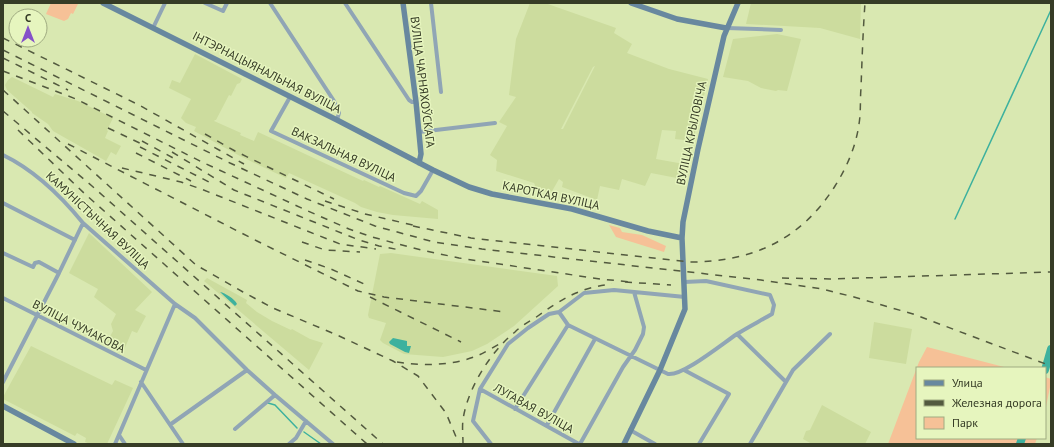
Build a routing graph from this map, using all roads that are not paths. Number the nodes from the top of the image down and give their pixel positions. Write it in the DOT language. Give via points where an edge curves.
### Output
graph roads {
  1 [pos="103,3"];
  2 [pos="165,3"];
  3 [pos="205,3"];
  4 [pos="227,3"];
  5 [pos="270,3"];
  6 [pos="346,3"];
  7 [pos="403,3"];
  8 [pos="431,3"];
  9 [pos="631,3"];
  10 [pos="738,3"];
  11 [pos="153,28"];
  12 [pos="726,28"];
  13 [pos="780,30"];
  14 [pos="441,92"];
  15 [pos="290,97"];
  16 [pos="416,102"];
  17 [pos="337,120"];
  18 [pos="495,123"];
  19 [pos="419,132"];
  20 [pos="3,155"];
  21 [pos="419,163"];
  22 [pos="433,170"];
  23 [pos="3,203"];
  24 [pos="83,223"];
  25 [pos="682,238"];
  26 [pos="75,240"];
  27 [pos="3,253"];
  28 [pos="59,273"];
  29 [pos="684,282"];
  30 [pos="634,292"];
  31 [pos="3,298"];
  32 [pos="685,298"];
  33 [pos="175,304"];
  34 [pos="559,312"];
  35 [pos="37,316"];
  36 [pos="568,325"];
  37 [pos="737,334"];
  38 [pos="830,334"];
  39 [pos="595,339"];
  40 [pos="631,356"];
  41 [pos="146,370"];
  42 [pos="247,370"];
  43 [pos="660,370"];
  44 [pos="684,370"];
  45 [pos="3,382"];
  46 [pos="141,382"];
  47 [pos="786,382"];
  48 [pos="480,389"];
  49 [pos="275,396"];
  50 [pos="3,406"];
  51 [pos="516,410"];
  52 [pos="306,420"];
  53 [pos="170,424"];
  54 [pos="546,425"];
  55 [pos="235,429"];
  56 [pos="630,430"];
  57 [pos="119,435"];
  58 [pos="74,444"];
  59 [pos="115,444"];
  60 [pos="125,444"];
  61 [pos="183,444"];
  62 [pos="289,444"];
  63 [pos="333,444"];
  64 [pos="491,444"];
  65 [pos="580,444"];
  66 [pos="624,444"];
  67 [pos="655,444"];
  68 [pos="699,444"];
  69 [pos="750,444"];
  1 -- 11 [label="street, ІНТЭРНАЦЫЯНАЛЬНАЯ ВУЛІЦА"];
  2 -- 11 [label="street"];
  3 -- 4 [label="street" via="223,11"];
  5 -- 17 [label="street" via="334,101 339,115"];
  6 -- 16 [label="street" via="409,100"];
  7 -- 16 [label="street, ВУЛІЦА ЧАРНЯХОЎСКАГА"];
  8 -- 14 [label="street"];
  9 -- 12 [label="street" via="677,19"];
  10 -- 12 [label="street, ВУЛІЦА КРЫЛОВІЧА"];
  11 -- 15 [label="street, ІНТЭРНАЦЫЯНАЛЬНАЯ ВУЛІЦА"];
  12 -- 13 [label="street"];
  12 -- 25 [label="street, ВУЛІЦА КРЫЛОВІЧА" via="698,149"];
  15 -- 17 [label="street, ІНТЭРНАЦЫЯНАЛЬНАЯ ВУЛІЦА"];
  15 -- 22 [label="street, ВАКЗАЛЬНАЯ ВУЛІЦА" via="271,131 404,193 416,196"];
  16 -- 19 [label="street, ВУЛІЦА ЧАРНЯХОЎСКАГА"];
  17 -- 21 [label="street, ІНТЭРНАЦЫЯНАЛЬНАЯ ВУЛІЦА"];
  18 -- 19 [label="street"];
  19 -- 21 [label="street, ВУЛІЦА ЧАРНЯХОЎСКАГА"];
  20 -- 24 [label="street, КАМУНІСТЫЧНАЯ ВУЛІЦА" via="49,187"];
  21 -- 22 [label="street, КАРОТКАЯ ВУЛІЦА"];
  22 -- 25 [label="street, КАРОТКАЯ ВУЛІЦА" via="480,191 572,209"];
  23 -- 26 [label="street"];
  24 -- 26 [label="street"];
  24 -- 33 [label="street, КАМУНІСТЫЧНАЯ ВУЛІЦА"];
  25 -- 29 [label="street, ВУЛІЦА КРЫЛОВІЧА"];
  26 -- 28 [label="street"];
  27 -- 28 [label="street" via="33,267 39,262"];
  28 -- 35 [label="street"];
  29 -- 32 [label="street, ВУЛІЦА КРЫЛОВІЧА"];
  29 -- 37 [label="street" via="706,281 770,295 774,305 772,314"];
  30 -- 32 [label="street"];
  30 -- 34 [label="street" via="614,290 584,293"];
  30 -- 40 [label="street" via="644,327"];
  31 -- 35 [label="street, ВУЛІЦА ЧУМАКОВА"];
  32 -- 43 [label="street, ВУЛІЦА КРЫЛОВІЧА" via="685,309"];
  33 -- 41 [label="street"];
  33 -- 42 [label="street, КАМУНІСТЫЧНАЯ ВУЛІЦА" via="195,318"];
  34 -- 36 [label="street"];
  34 -- 48 [label="street" via="549,314 508,344"];
  35 -- 41 [label="street, ВУЛІЦА ЧУМАКОВА"];
  35 -- 45 [label="street"];
  36 -- 39 [label="street"];
  36 -- 51 [label="street"];
  37 -- 44 [label="street"];
  37 -- 47 [label="street"];
  38 -- 47 [label="street" via="793,370"];
  39 -- 40 [label="street"];
  39 -- 54 [label="street"];
  40 -- 43 [label="street"];
  40 -- 65 [label="street"];
  41 -- 46 [label="street"];
  42 -- 49 [label="street, КАМУНІСТЫЧНАЯ ВУЛІЦА"];
  42 -- 53 [label="street"];
  43 -- 44 [label="street" via="672,374"];
  43 -- 56 [label="street, ВУЛІЦА КРЫЛОВІЧА"];
  44 -- 68 [label="street" via="729,394"];
  46 -- 53 [label="street"];
  46 -- 57 [label="street"];
  47 -- 69 [label="street"];
  48 -- 51 [label="street, ЛУГАВАЯ ВУЛІЦА"];
  48 -- 64 [label="street" via="473,421"];
  49 -- 52 [label="street, КАМУНІСТЫЧНАЯ ВУЛІЦА"];
  49 -- 55 [label="street"];
  50 -- 58 [label="street"];
  51 -- 54 [label="street, ЛУГАВАЯ ВУЛІЦА"];
  52 -- 62 [label="street" via="296,438"];
  52 -- 63 [label="street, КАМУНІСТЫЧНАЯ ВУЛІЦА"];
  53 -- 61 [label="street"];
  54 -- 65 [label="street, ЛУГАВАЯ ВУЛІЦА"];
  56 -- 66 [label="street, ВУЛІЦА КРЫЛОВІЧА"];
  56 -- 67 [label="street"];
  57 -- 59 [label="street"];
  57 -- 60 [label="street"];
}
